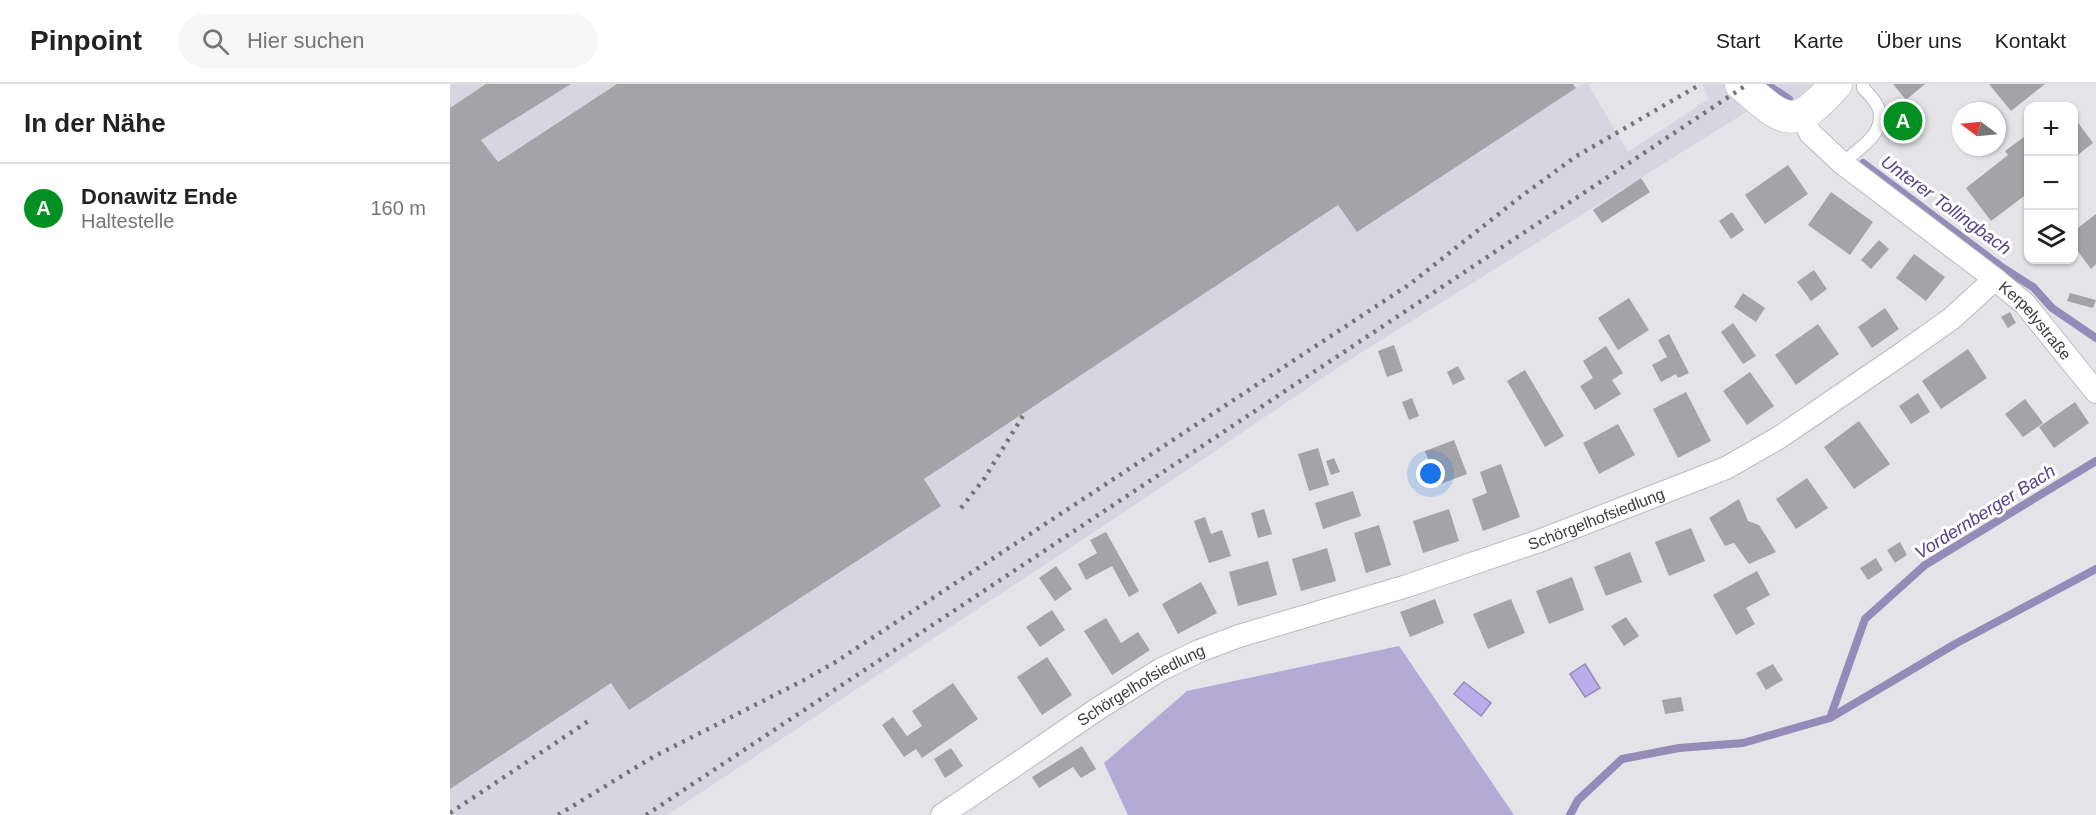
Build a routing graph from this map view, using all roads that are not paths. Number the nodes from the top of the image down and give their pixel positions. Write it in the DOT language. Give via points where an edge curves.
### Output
graph roads {
  1 [pos="1741,84"];
  2 [pos="1836,84"];
  3 [pos="1863,84"];
  4 [pos="1802,115"];
  5 [pos="1842,163"];
  6 [pos="1995,279"];
  7 [pos="2096,392"];
  8 [pos="951,812"];
  1 -- 4 [label="main road" via="1778,114"];
  2 -- 4 [label="main road" via="1816,107"];
  3 -- 5 [label="lane" via="1878,104 1881,118 1866,143"];
  4 -- 5 [label="street" via="1810,133"];
  5 -- 6 [label="street"];
  6 -- 7 [label="street, Kerpelystraße" via="2025,304"];
  6 -- 8 [label="street, Schörgelhofsiedlung" via="1951,319 1900,355 1780,437 1726,468 1539,541 1199,651 1099,708"];
}
